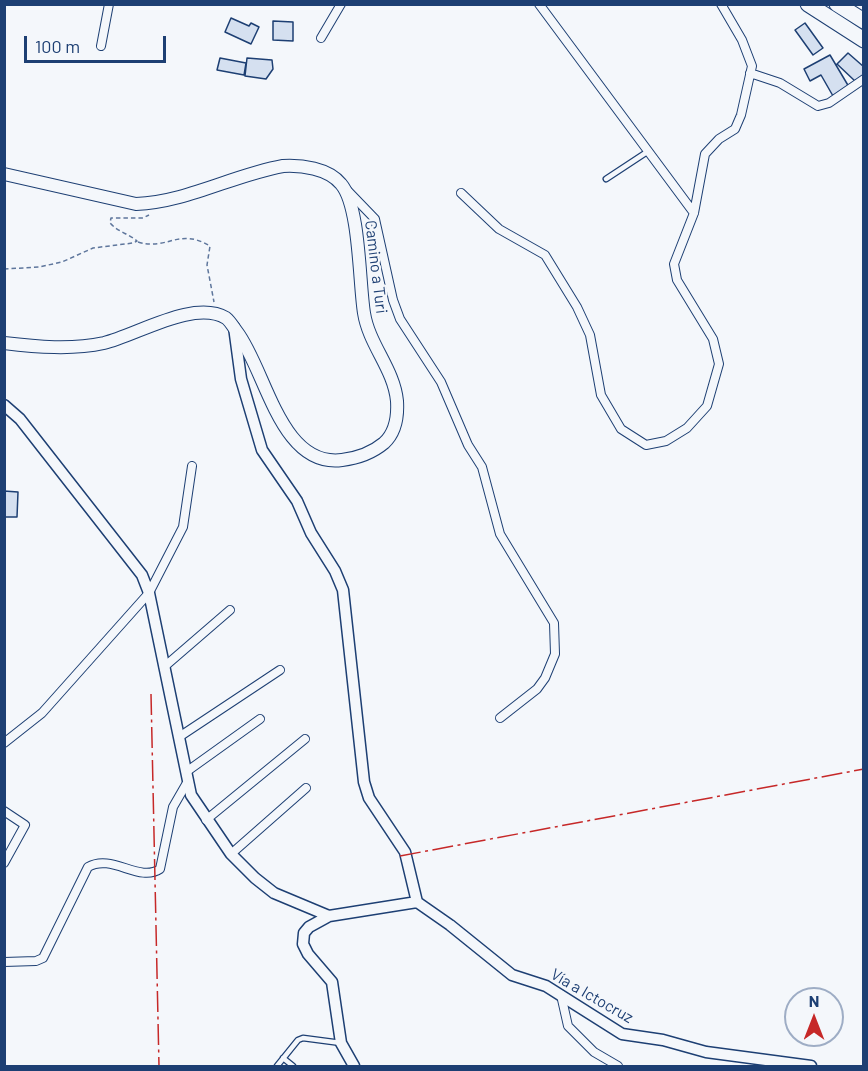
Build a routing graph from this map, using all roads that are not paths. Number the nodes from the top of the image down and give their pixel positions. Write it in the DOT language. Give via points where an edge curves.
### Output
graph roads {
  1 [pos="109,4"];
  2 [pos="341,4"];
  3 [pos="539,4"];
  4 [pos="721,4"];
  5 [pos="808,4"];
  6 [pos="837,4"];
  7 [pos="864,21"];
  8 [pos="321,38"];
  9 [pos="864,40"];
  10 [pos="101,46"];
  11 [pos="750,73"];
  12 [pos="864,79"];
  13 [pos="647,152"];
  14 [pos="4,174"];
  15 [pos="606,178"];
  16 [pos="342,184"];
  17 [pos="461,193"];
  18 [pos="694,213"];
  19 [pos="232,325"];
  20 [pos="4,343"];
  21 [pos="5,406"];
  22 [pos="192,466"];
  23 [pos="149,593"];
  24 [pos="230,610"];
  25 [pos="165,667"];
  26 [pos="280,670"];
  27 [pos="500,718"];
  28 [pos="260,719"];
  29 [pos="179,737"];
  30 [pos="305,739"];
  31 [pos="4,743"];
  32 [pos="187,776"];
  33 [pos="306,788"];
  34 [pos="4,811"];
  35 [pos="207,820"];
  36 [pos="231,854"];
  37 [pos="4,863"];
  38 [pos="417,902"];
  39 [pos="329,916"];
  40 [pos="4,962"];
  41 [pos="561,995"];
  42 [pos="341,1043"];
  43 [pos="283,1058"];
  44 [pos="277,1066"];
  45 [pos="293,1066"];
  46 [pos="354,1066"];
  47 [pos="618,1066"];
  48 [pos="811,1066"];
  1 -- 10 [label="street"];
  2 -- 8 [label="street"];
  3 -- 13 [label="street"];
  4 -- 11 [label="street" via="742,40 752,66"];
  5 -- 9 [label="highway"];
  6 -- 7 [label="highway"];
  11 -- 12 [label="street" via="780,83 818,106 830,103"];
  11 -- 18 [label="street" via="735,129 705,154"];
  13 -- 15 [label="lane"];
  13 -- 18 [label="street"];
  14 -- 16 [label="main road" via="136,204 154,203 283,166 298,165 324,172"];
  16 -- 19 [label="main road, Camino a Turi" via="351,203 368,333 397,399 393,431 372,452 354,458 320,459 306,452 283,423 246,344"];
  16 -- 27 [label="street" via="375,219 400,319 441,382 468,445 482,467 500,534 554,623 555,654 545,678"];
  17 -- 18 [label="street" via="499,229 544,255 590,335 602,395 621,429 646,445 666,441 694,421 707,406 719,364 713,339 677,280 674,264"];
  19 -- 20 [label="main road" via="212,314 192,312 104,343 76,347"];
  19 -- 38 [label="street" via="262,450 297,501 343,590 364,782 369,798 405,852"];
  21 -- 23 [label="street" via="20,418 136,564"];
  22 -- 23 [label="street" via="183,527"];
  23 -- 25 [label="street"];
  23 -- 31 [label="street" via="42,713"];
  24 -- 25 [label="street"];
  25 -- 29 [label="street"];
  26 -- 29 [label="street"];
  28 -- 32 [label="street"];
  29 -- 32 [label="street"];
  30 -- 35 [label="street"];
  32 -- 35 [label="street" via="191,795"];
  32 -- 40 [label="street" via="173,807 160,869 148,874 107,862 88,867 43,958"];
  33 -- 36 [label="street"];
  34 -- 37 [label="street" via="25,825"];
  35 -- 36 [label="street"];
  36 -- 39 [label="street" via="274,892"];
  38 -- 39 [label="street"];
  38 -- 41 [label="street, Vía a Ictocruz" via="512,975"];
  39 -- 42 [label="street" via="309,927 303,944 332,982"];
  41 -- 47 [label="street" via="568,1026 594,1052"];
  41 -- 48 [label="street, Vía a Ictocruz" via="622,1034 706,1052"];
  42 -- 43 [label="lane" via="303,1038"];
  42 -- 46 [label="street"];
  43 -- 44 [label="lane"];
  43 -- 45 [label="lane"];
}
